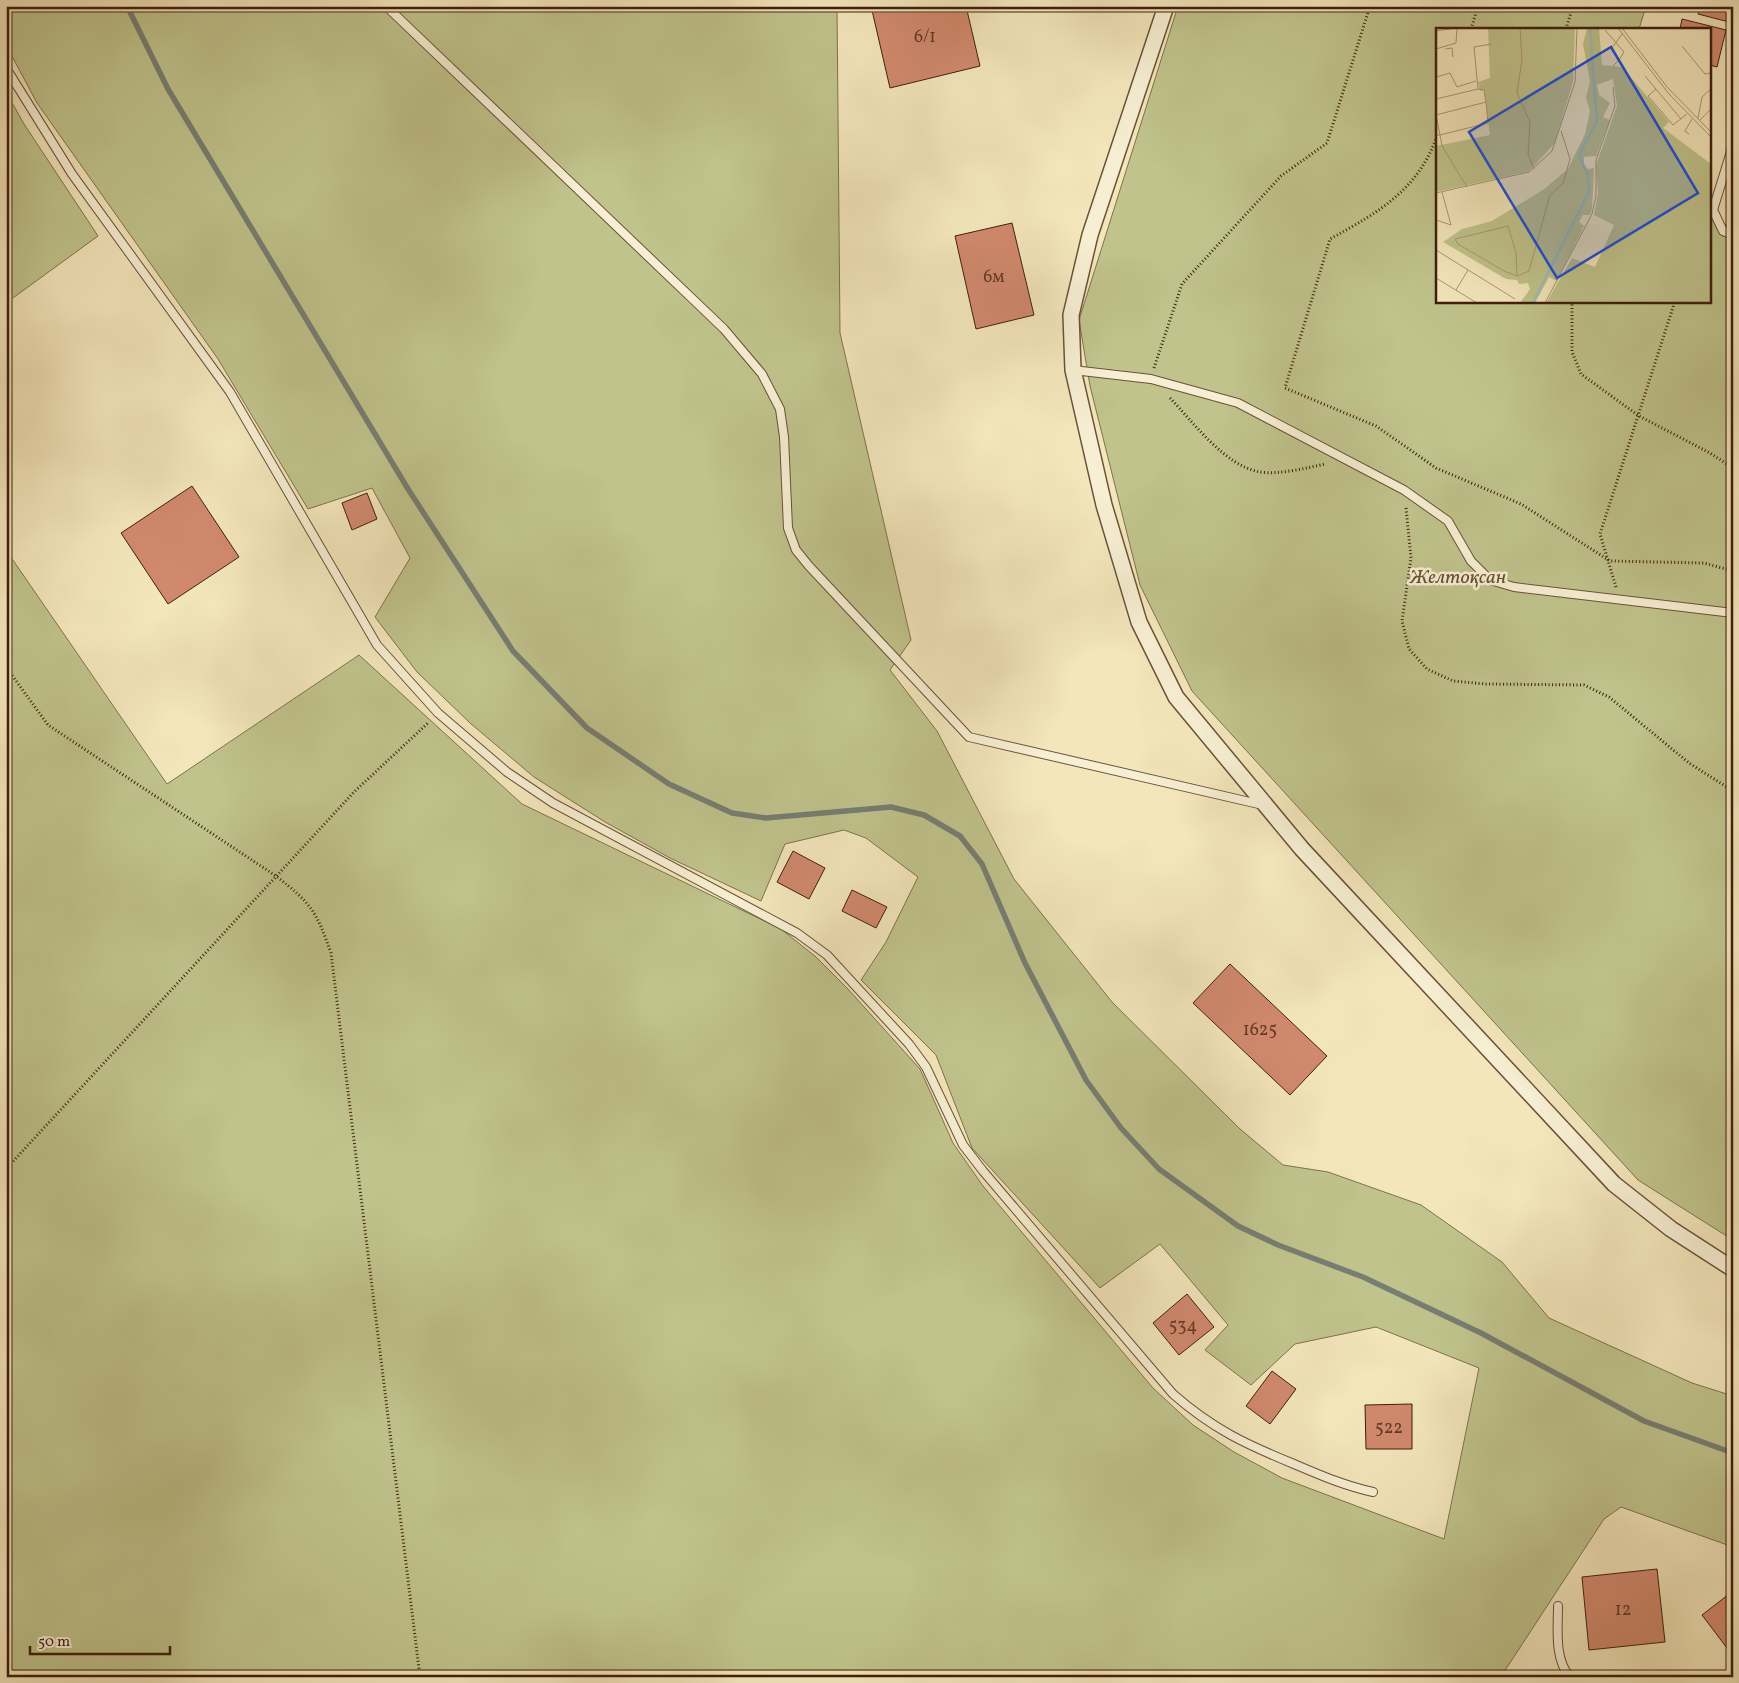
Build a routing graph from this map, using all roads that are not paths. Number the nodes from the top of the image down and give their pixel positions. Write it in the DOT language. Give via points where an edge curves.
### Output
graph roads {
  1 [pos="386,6"];
  2 [pos="1166,6"];
  3 [pos="6,68"];
  4 [pos="1733,144"];
  5 [pos="1733,235"];
  6 [pos="1073,370"];
  7 [pos="1733,613"];
  8 [pos="1267,806"];
  9 [pos="1733,1269"];
  10 [pos="1373,1492"];
  11 [pos="1558,1606"];
  12 [pos="1570,1677"];
  13 [pos="1666,1677"];
  14 [pos="1690,1677"];
  1 -- 8 [label="lane" via="724,329 762,374 780,410 788,528 796,550 969,737"];
  2 -- 6 [label="street" via="1090,235 1071,314"];
  3 -- 10 [label="lane" via="72,174 230,392 377,645 438,713 507,772 553,802 797,933 827,956 909,1044 926,1067 963,1145 983,1171 1173,1394 1238,1441 1345,1486"];
  4 -- 5 [label="lane" via="1713,210 1723,231"];
  6 -- 7 [label="lane" via="1151,379 1238,403 1404,490 1448,521 1471,561 1490,580 1514,587"];
  6 -- 8 [label="street" via="1104,505 1139,622 1176,697"];
  8 -- 9 [label="street" via="1309,856 1614,1184 1671,1229"];
  11 -- 12 [label="lane" via="1559,1653"];
  13 -- 14 [label="lane"];
}
